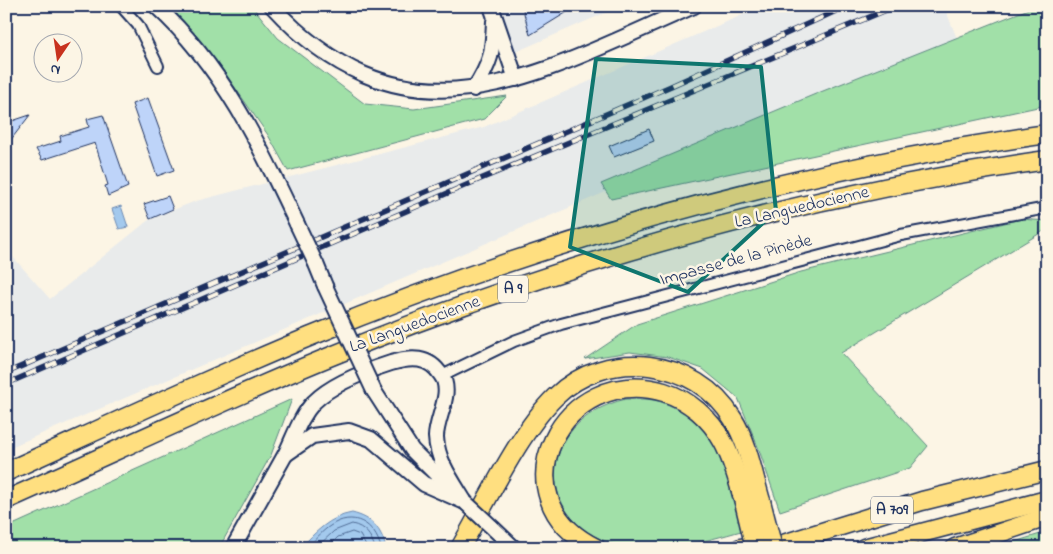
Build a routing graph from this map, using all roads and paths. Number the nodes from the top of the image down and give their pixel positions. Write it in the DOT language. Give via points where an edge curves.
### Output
graph roads {
  1 [pos="121,6"];
  2 [pos="156,6"];
  3 [pos="272,6"];
  4 [pos="694,6"];
  5 [pos="493,12"];
  6 [pos="158,66"];
  7 [pos="516,79"];
  8 [pos="474,89"];
  9 [pos="1047,134"];
  10 [pos="1047,160"];
  11 [pos="1047,208"];
  12 [pos="442,376"];
  13 [pos="285,454"];
  14 [pos="1047,470"];
  15 [pos="6,472"];
  16 [pos="6,500"];
  17 [pos="1047,500"];
  18 [pos="465,502"];
  19 [pos="753,504"];
  20 [pos="1047,517"];
  21 [pos="802,537"];
  22 [pos="233,548"];
  23 [pos="460,548"];
  24 [pos="514,548"];
  25 [pos="596,548"];
  26 [pos="740,548"];
  27 [pos="755,548"];
  28 [pos="771,548"];
  29 [pos="864,548"];
  30 [pos="955,548"];
  1 -- 6 [label="street" via="138,25"];
  2 -- 18 [label="street, bridge" via="189,41 237,104 259,143 388,416 412,450"];
  3 -- 8 [label="street" via="321,52 375,78 412,89"];
  4 -- 7 [label="street" via="540,73"];
  5 -- 7 [label="street"];
  5 -- 8 [label="street" via="493,48 487,70"];
  7 -- 8 [label="street"];
  9 -- 15 [label="highway, La Languedocienne / A 9" via="957,148 801,180 561,245 310,336"];
  10 -- 16 [label="highway, La Languedocienne / A 9" via="815,204 670,241 542,280 325,359"];
  11 -- 12 [label="street, Impasse de la Pinède" via="901,234 561,324 514,341"];
  12 -- 13 [label="street" via="428,361 409,358 331,388 299,423"];
  12 -- 18 [label="street" via="446,391 436,437 447,473"];
  13 -- 18 [label="street" via="312,436 349,431 371,439 424,484"];
  13 -- 22 [label="street"];
  14 -- 21 [label="highway, A 709" via="922,501"];
  17 -- 29 [label="highway, A 709"];
  18 -- 24 [label="street, bridge"];
  19 -- 23 [label="highway" via="739,430 727,410 710,392 664,368 636,364 615,366 579,379 562,390 547,406 520,444"];
  19 -- 25 [label="highway" via="723,441 710,422 694,408 678,397 658,390 616,390 571,414 555,437 545,464 546,489 556,514 576,536"];
  19 -- 27 [label="highway, bridge"];
  19 -- 28 [label="highway, bridge"];
  20 -- 30 [label="highway"];
  21 -- 26 [label="highway"];
  21 -- 28 [label="highway, A 709"];
}
